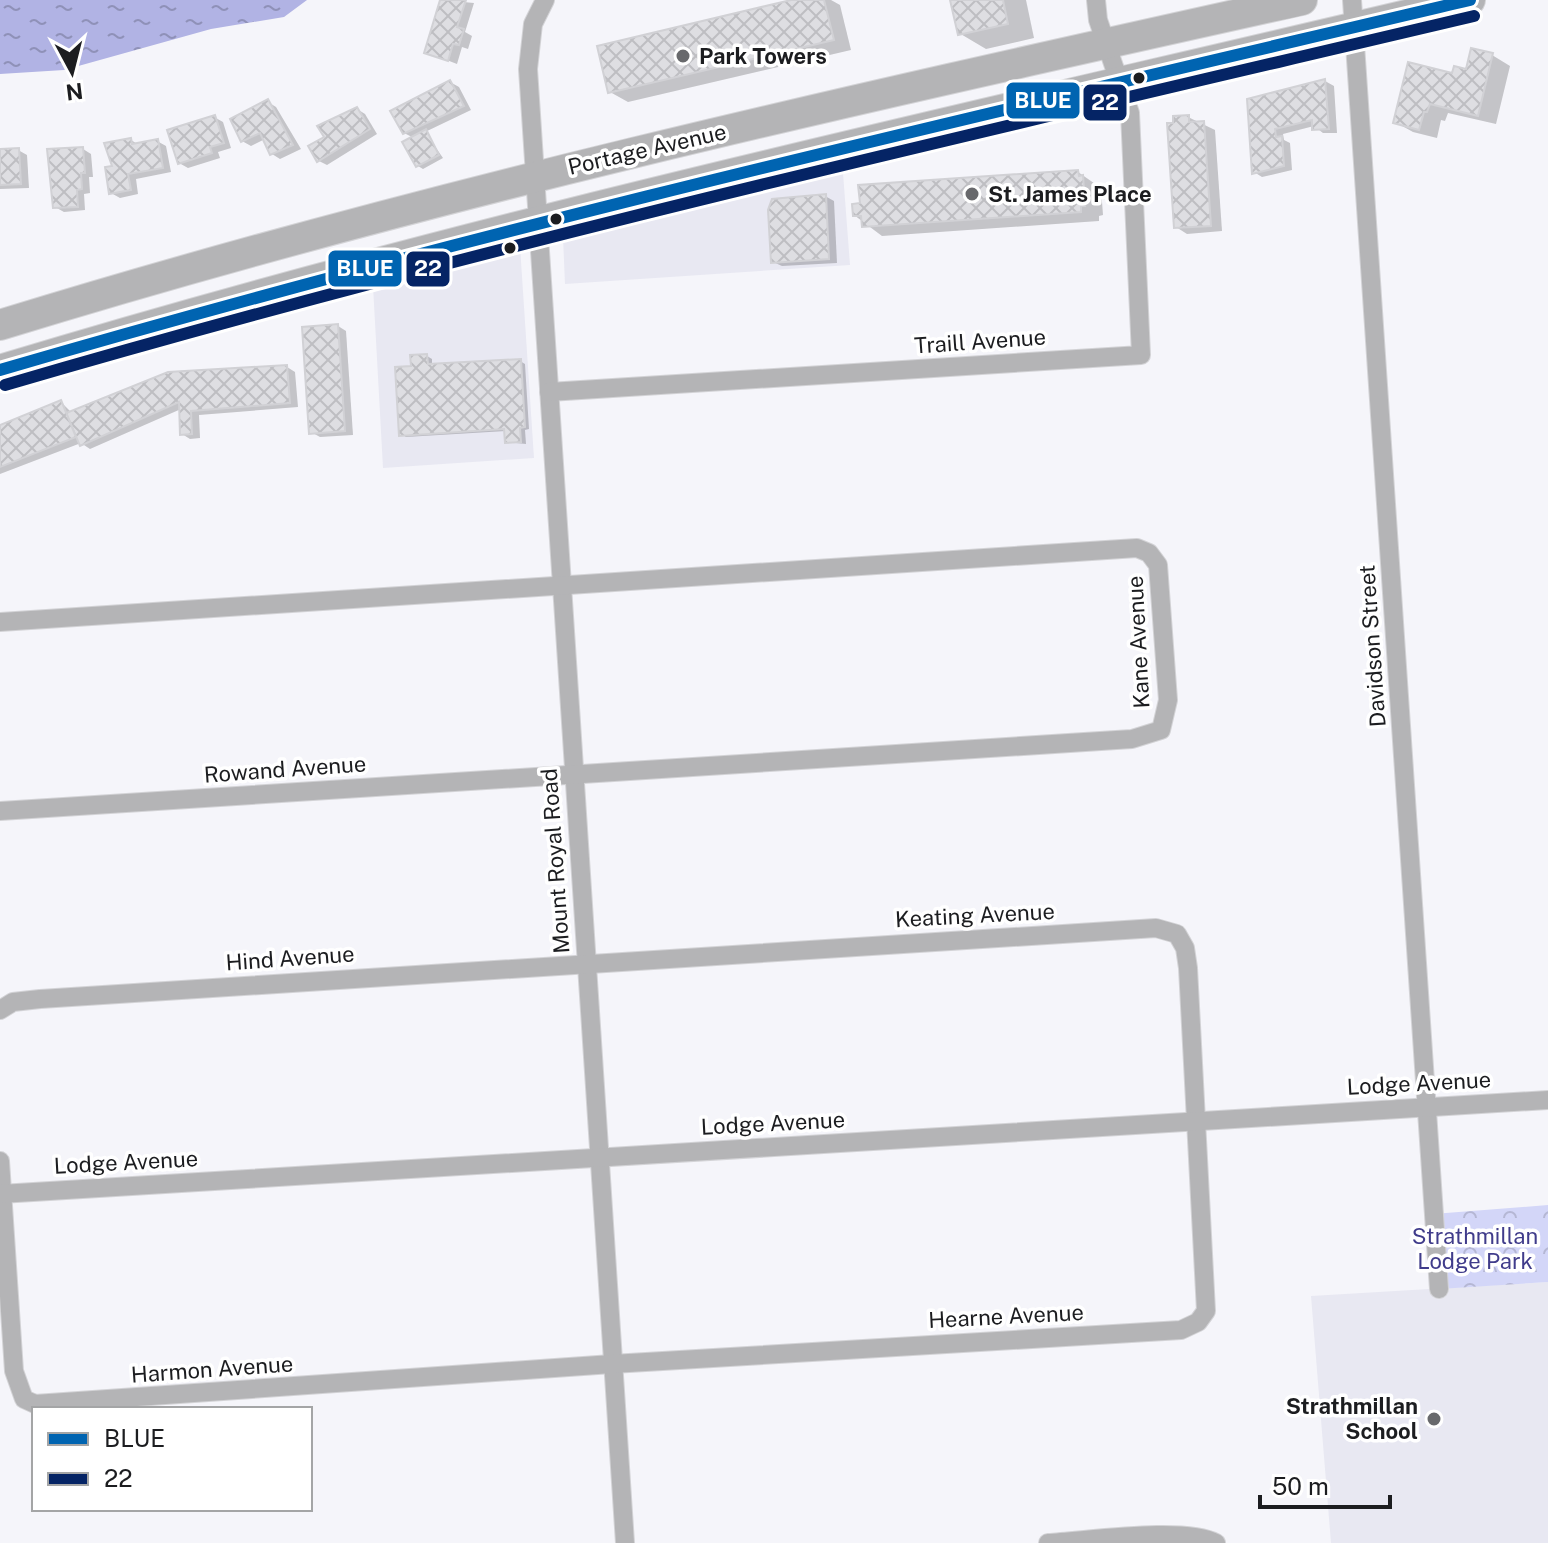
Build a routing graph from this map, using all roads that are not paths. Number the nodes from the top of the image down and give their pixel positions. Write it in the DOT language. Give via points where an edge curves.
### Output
graph roads {
  1 [pos="545,0"];
  2 [pos="1096,0"];
  3 [pos="1302,0"];
  4 [pos="1470,0"];
  5 [pos="1353,14"];
  6 [pos="1105,43"];
  7 [pos="1117,84"];
  8 [pos="534,175"];
  9 [pos="538,223"];
  10 [pos="0,325"];
  11 [pos="0,370"];
  12 [pos="549,392"];
  13 [pos="561,584"];
  14 [pos="0,622"];
  15 [pos="573,773"];
  16 [pos="0,811"];
  17 [pos="585,962"];
  18 [pos="0,1010"];
  19 [pos="1548,1100"];
  20 [pos="1426,1107"];
  21 [pos="1197,1121"];
  22 [pos="598,1157"];
  23 [pos="0,1161"];
  24 [pos="1,1194"];
  25 [pos="1439,1289"];
  26 [pos="612,1364"];
  27 [pos="625,1543"];
  28 [pos="1048,1543"];
  29 [pos="1216,1543"];
  1 -- 8 [label="street, Mount Royal Road" via="529,47"];
  2 -- 6 [label="street"];
  3 -- 6 [label="highway, Portage Avenue"];
  4 -- 5 [label="highway, Portage Avenue"];
  5 -- 7 [label="highway, Portage Avenue"];
  5 -- 20 [label="street, Davidson Street"];
  6 -- 7 [label="street"];
  6 -- 8 [label="highway, Portage Avenue"];
  7 -- 9 [label="highway, Portage Avenue"];
  7 -- 12 [label="street, Traill Avenue" via="1130,113 1141,355"];
  8 -- 9 [label="street, Mount Royal Road"];
  8 -- 10 [label="highway, Portage Avenue" via="198,264"];
  9 -- 11 [label="highway, Portage Avenue"];
  9 -- 12 [label="street, Mount Royal Road"];
  12 -- 13 [label="street, Mount Royal Road"];
  13 -- 14 [label="street"];
  13 -- 15 [label="street, Mount Royal Road"];
  13 -- 15 [label="street, Kane Avenue" via="1137,548 1158,565 1162,584 1167,718 1161,730 1148,737"];
  15 -- 16 [label="street, Rowand Avenue"];
  15 -- 17 [label="street, Mount Royal Road"];
  17 -- 18 [label="street, Hind Avenue" via="40,999 13,1002"];
  17 -- 21 [label="street, Keating Avenue" via="1156,928 1177,934 1185,948"];
  17 -- 22 [label="street, Mount Royal Road"];
  19 -- 20 [label="street, Lodge Avenue"];
  20 -- 21 [label="street, Lodge Avenue"];
  20 -- 25 [label="street, Davidson Street"];
  21 -- 22 [label="street, Lodge Avenue"];
  21 -- 26 [label="street, Hearne Avenue" via="1206,1311 1181,1330"];
  22 -- 24 [label="street, Lodge Avenue"];
  22 -- 26 [label="street, Mount Royal Road"];
  23 -- 24 [label="street"];
  24 -- 26 [label="street, Harmon Avenue" via="14,1371 24,1399 35,1404"];
  26 -- 27 [label="street, Mount Royal Road"];
  28 -- 29 [label="street" via="1180,1535"];
}
